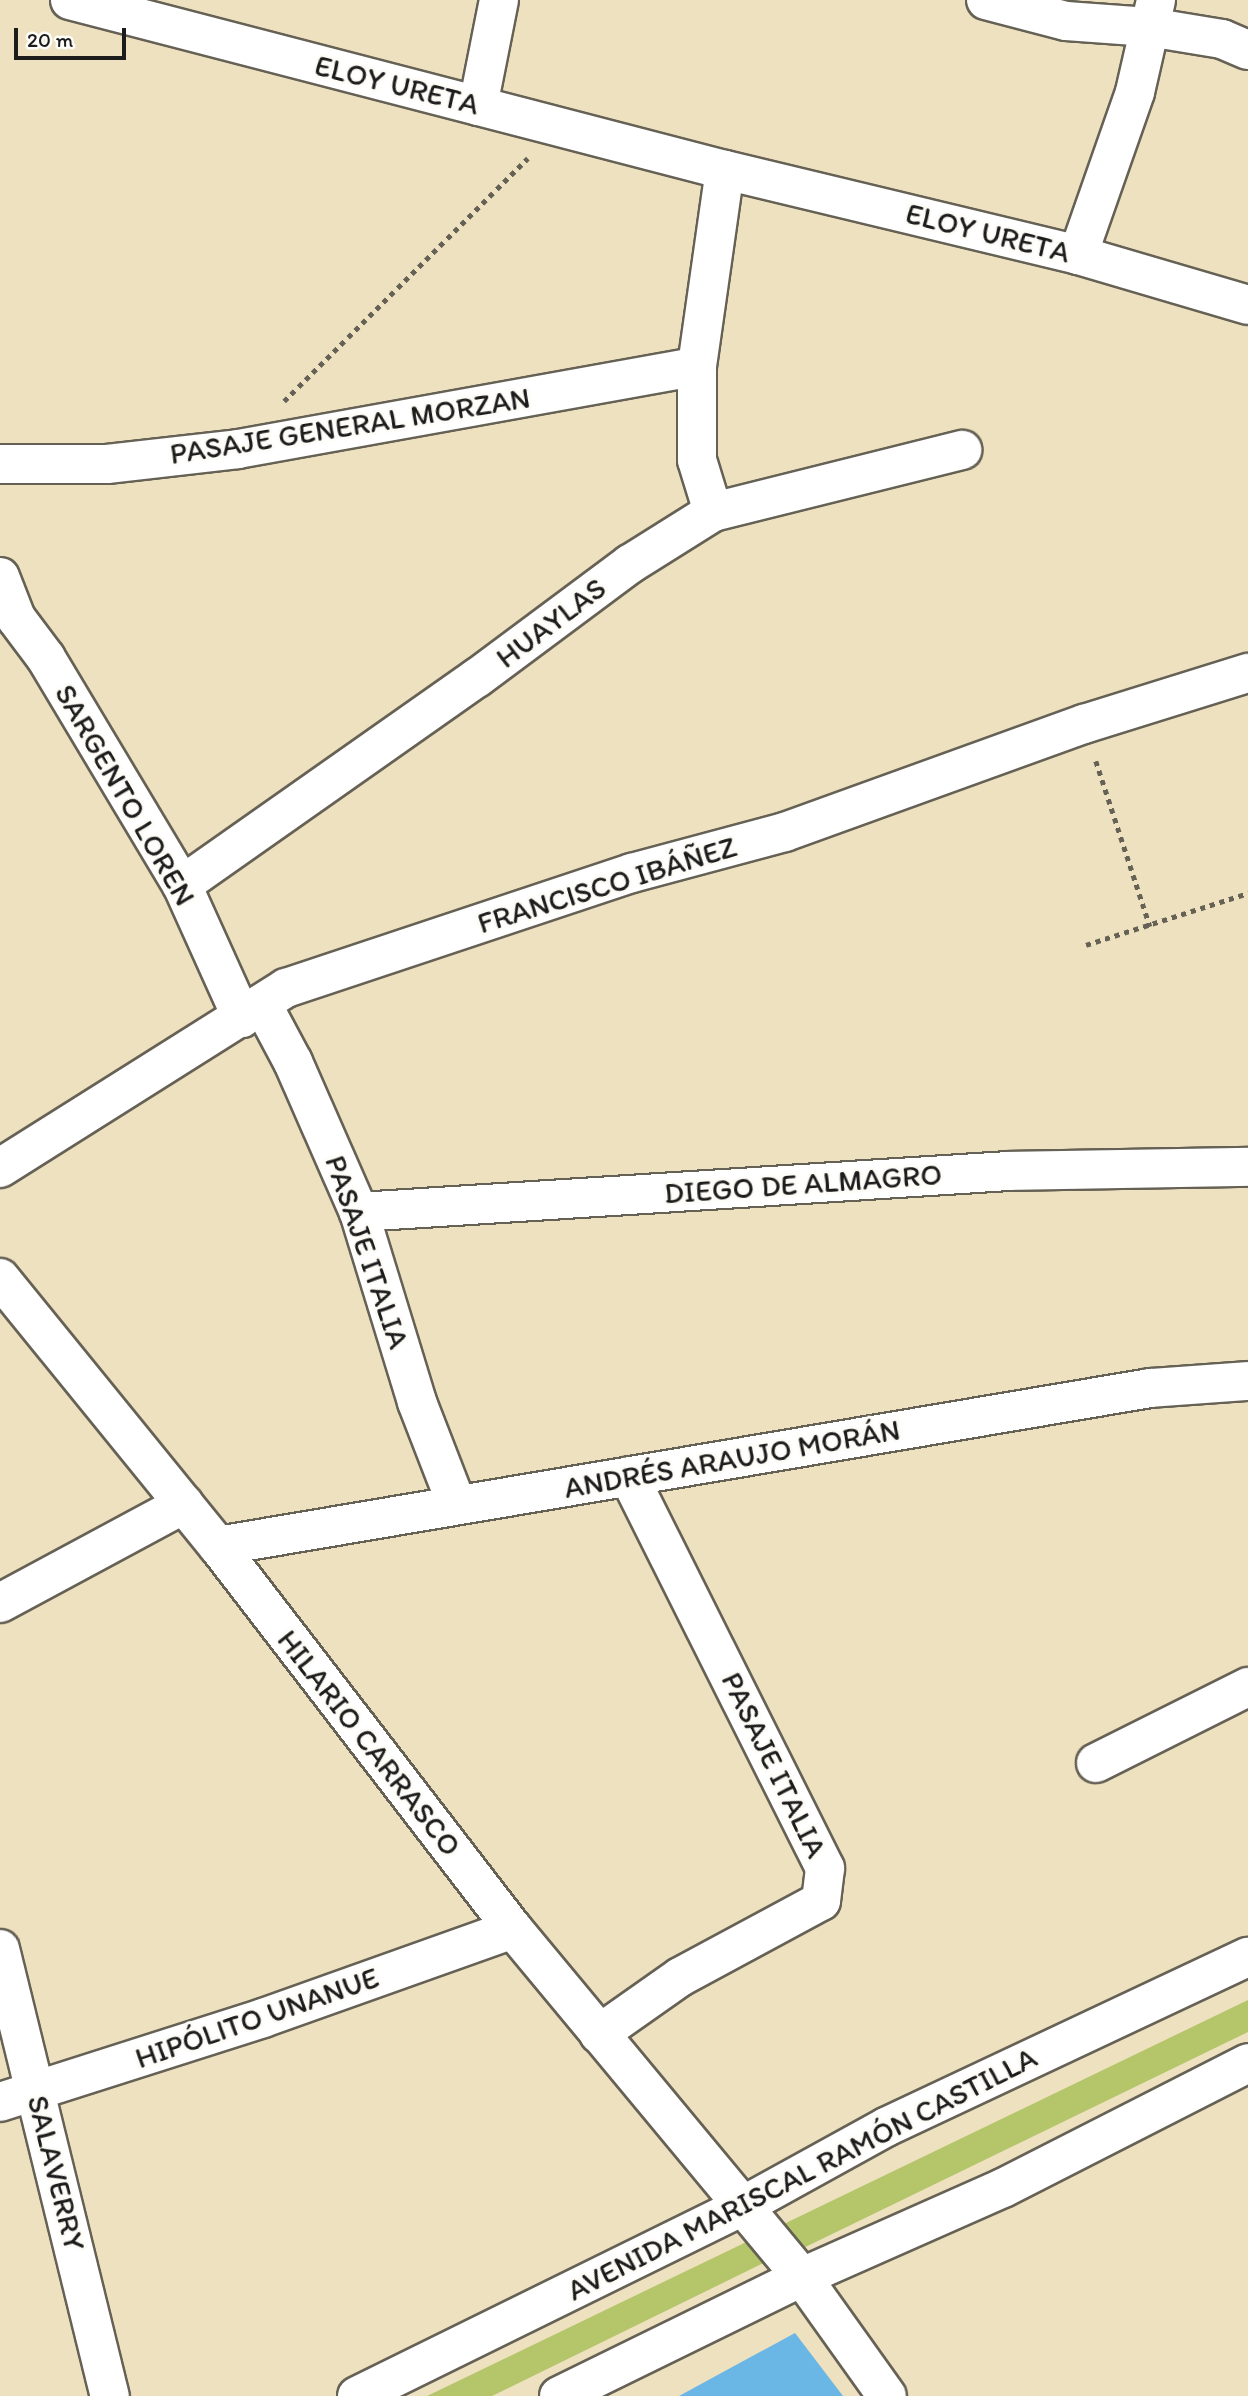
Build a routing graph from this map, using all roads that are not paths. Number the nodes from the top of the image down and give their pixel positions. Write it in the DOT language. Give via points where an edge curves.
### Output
graph roads {
  1 [pos="70,0"];
  2 [pos="499,0"];
  3 [pos="986,0"];
  4 [pos="1152,13"];
  5 [pos="1248,50"];
  6 [pos="478,106"];
  7 [pos="725,170"];
  8 [pos="1078,255"];
  9 [pos="1248,305"];
  10 [pos="697,366"];
  11 [pos="962,450"];
  12 [pos="0,464"];
  13 [pos="713,512"];
  14 [pos="0,577"];
  15 [pos="1248,673"];
  16 [pos="182,885"];
  17 [pos="252,1011"];
  18 [pos="1248,1167"];
  19 [pos="0,1168"];
  20 [pos="359,1212"];
  21 [pos="0,1278"];
  22 [pos="1248,1381"];
  23 [pos="629,1476"];
  24 [pos="184,1504"];
  25 [pos="457,1505"];
  26 [pos="218,1546"];
  27 [pos="0,1603"];
  28 [pos="1248,1687"];
  29 [pos="1096,1763"];
  30 [pos="513,1929"];
  31 [pos="0,1949"];
  32 [pos="1248,1957"];
  33 [pos="599,2034"];
  34 [pos="1248,2063"];
  35 [pos="18,2096"];
  36 [pos="741,2207"];
  37 [pos="802,2277"];
  38 [pos="110,2396"];
  39 [pos="357,2396"];
  40 [pos="559,2396"];
  41 [pos="887,2396"];
  1 -- 6 [label="street, ELOY URETA"];
  2 -- 6 [label="street"];
  3 -- 4 [label="street" via="1066,21"];
  4 -- 5 [label="street"];
  4 -- 8 [label="street" via="1135,92"];
  6 -- 7 [label="street, ELOY URETA"];
  7 -- 8 [label="street, ELOY URETA"];
  7 -- 10 [label="street"];
  8 -- 9 [label="street, ELOY URETA"];
  10 -- 12 [label="street, PASAJE GENERAL MORZAN" via="238,449 107,464"];
  10 -- 13 [label="street" via="697,460"];
  11 -- 13 [label="street, HUAYLAS"];
  13 -- 16 [label="street, HUAYLAS" via="630,564 477,678"];
  14 -- 16 [label="street, SARGENTO LOREN" via="16,618 46,658"];
  15 -- 17 [label="street, FRANCISCO IBÁÑEZ" via="1084,724 785,831 632,873 299,983"];
  16 -- 17 [label="street, SARGENTO LOREN"];
  17 -- 19 [label="street, FRANCISCO IBÁÑEZ"];
  17 -- 20 [label="street, PASAJE ITALIA" via="293,1062"];
  18 -- 20 [label="street, DIEGO DE ALMAGRO" via="1009,1171"];
  20 -- 25 [label="street, PASAJE ITALIA" via="417,1402"];
  21 -- 24 [label="street, HILARIO CARRASCO"];
  22 -- 23 [label="street, ANDRÉS ARAUJO MORÁN" via="1150,1388"];
  23 -- 25 [label="street, ANDRÉS ARAUJO MORÁN"];
  23 -- 33 [label="street, PASAJE ITALIA" via="825,1868 821,1902 680,1977"];
  24 -- 26 [label="street, HILARIO CARRASCO"];
  24 -- 27 [label="street"];
  25 -- 26 [label="street, ANDRÉS ARAUJO MORÁN"];
  26 -- 30 [label="street, HILARIO CARRASCO"];
  28 -- 29 [label="street"];
  30 -- 33 [label="street, HILARIO CARRASCO"];
  30 -- 35 [label="street, HIPÓLITO UNANUE"];
  31 -- 35 [label="street, SALAVERRY"];
  32 -- 36 [label="street, AVENIDA MARISCAL RAMÓN CASTILLA" via="886,2127"];
  33 -- 36 [label="street, HILARIO CARRASCO"];
  34 -- 37 [label="street" via="1003,2188"];
  35 -- 38 [label="street, SALAVERRY"];
  36 -- 37 [label="street, HILARIO CARRASCO"];
  36 -- 39 [label="street, AVENIDA MARISCAL RAMÓN CASTILLA"];
  37 -- 40 [label="street"];
  37 -- 41 [label="street, HILARIO CARRASCO"];
}
